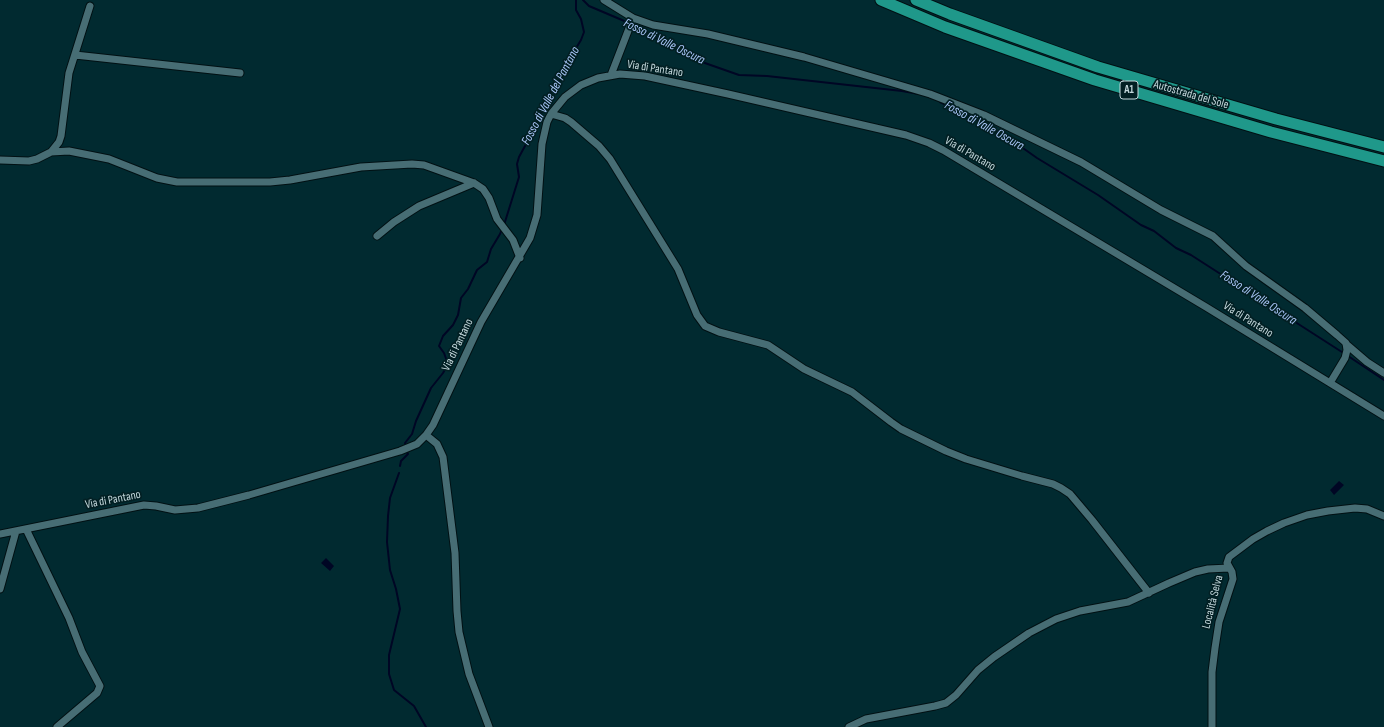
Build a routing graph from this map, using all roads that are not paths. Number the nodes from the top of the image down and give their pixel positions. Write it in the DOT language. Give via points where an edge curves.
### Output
graph roads {
  1 [pos="604,0"];
  2 [pos="881,0"];
  3 [pos="916,0"];
  4 [pos="90,6"];
  5 [pos="633,18"];
  6 [pos="75,55"];
  7 [pos="240,73"];
  8 [pos="611,75"];
  9 [pos="551,114"];
  10 [pos="1384,147"];
  11 [pos="51,152"];
  12 [pos="0,160"];
  13 [pos="1384,161"];
  14 [pos="474,183"];
  15 [pos="377,236"];
  16 [pos="520,258"];
  17 [pos="1346,343"];
  18 [pos="1384,373"];
  19 [pos="1330,383"];
  20 [pos="1384,416"];
  21 [pos="426,435"];
  22 [pos="1384,516"];
  23 [pos="26,529"];
  24 [pos="16,531"];
  25 [pos="0,534"];
  26 [pos="1229,568"];
  27 [pos="0,589"];
  28 [pos="1149,593"];
  29 [pos="57,727"];
  30 [pos="489,727"];
  31 [pos="849,727"];
  32 [pos="1212,727"];
  1 -- 5 [label="street"];
  2 -- 13 [label="highway, Autostrada del Sole / A1" via="945,27 1095,80 1271,132"];
  3 -- 10 [label="highway, Autostrada del Sole / A1" via="1098,66 1276,119"];
  4 -- 6 [label="street"];
  5 -- 8 [label="street"];
  5 -- 17 [label="street" via="661,27 708,34 825,63 930,94 984,115 1081,162 1165,212 1210,234 1246,266 1305,308"];
  6 -- 7 [label="street"];
  6 -- 11 [label="street" via="68,79 61,136"];
  8 -- 9 [label="street, Via di Pantano" via="574,89"];
  8 -- 19 [label="street, Via di Pantano" via="645,76 925,141"];
  9 -- 16 [label="street, Via di Pantano" via="541,147 536,219"];
  9 -- 28 [label="street" via="571,122 610,159 678,268 697,315 705,326 768,345 804,369 852,392 898,427 946,451 1061,488 1070,494 1092,520"];
  11 -- 12 [label="street" via="29,161"];
  11 -- 14 [label="street" via="66,151 105,158 172,182 270,182 356,168 417,164"];
  14 -- 15 [label="street" via="416,208"];
  14 -- 16 [label="street" via="488,196 495,216 513,240"];
  16 -- 21 [label="street, Via di Pantano" via="481,322"];
  17 -- 18 [label="street"];
  17 -- 19 [label="street" via="1346,355"];
  19 -- 20 [label="street, Via di Pantano"];
  21 -- 23 [label="street, Via di Pantano" via="415,445 400,451 198,508 175,510 144,505"];
  21 -- 30 [label="street" via="437,444 443,457 455,553 459,632 468,674"];
  22 -- 26 [label="street, Località Selva" via="1367,509 1355,508 1299,517 1253,539 1229,557 1226,562"];
  23 -- 24 [label="street, Via di Pantano"];
  23 -- 29 [label="street" via="100,686 97,693"];
  24 -- 25 [label="street, Via di Pantano"];
  24 -- 27 [label="street"];
  26 -- 28 [label="street" via="1208,568 1195,572"];
  26 -- 32 [label="street, Località Selva" via="1232,579 1218,626 1213,661"];
  28 -- 31 [label="street" via="1124,604 1070,614 1041,627 986,663 956,695 943,704 870,719"];
}
